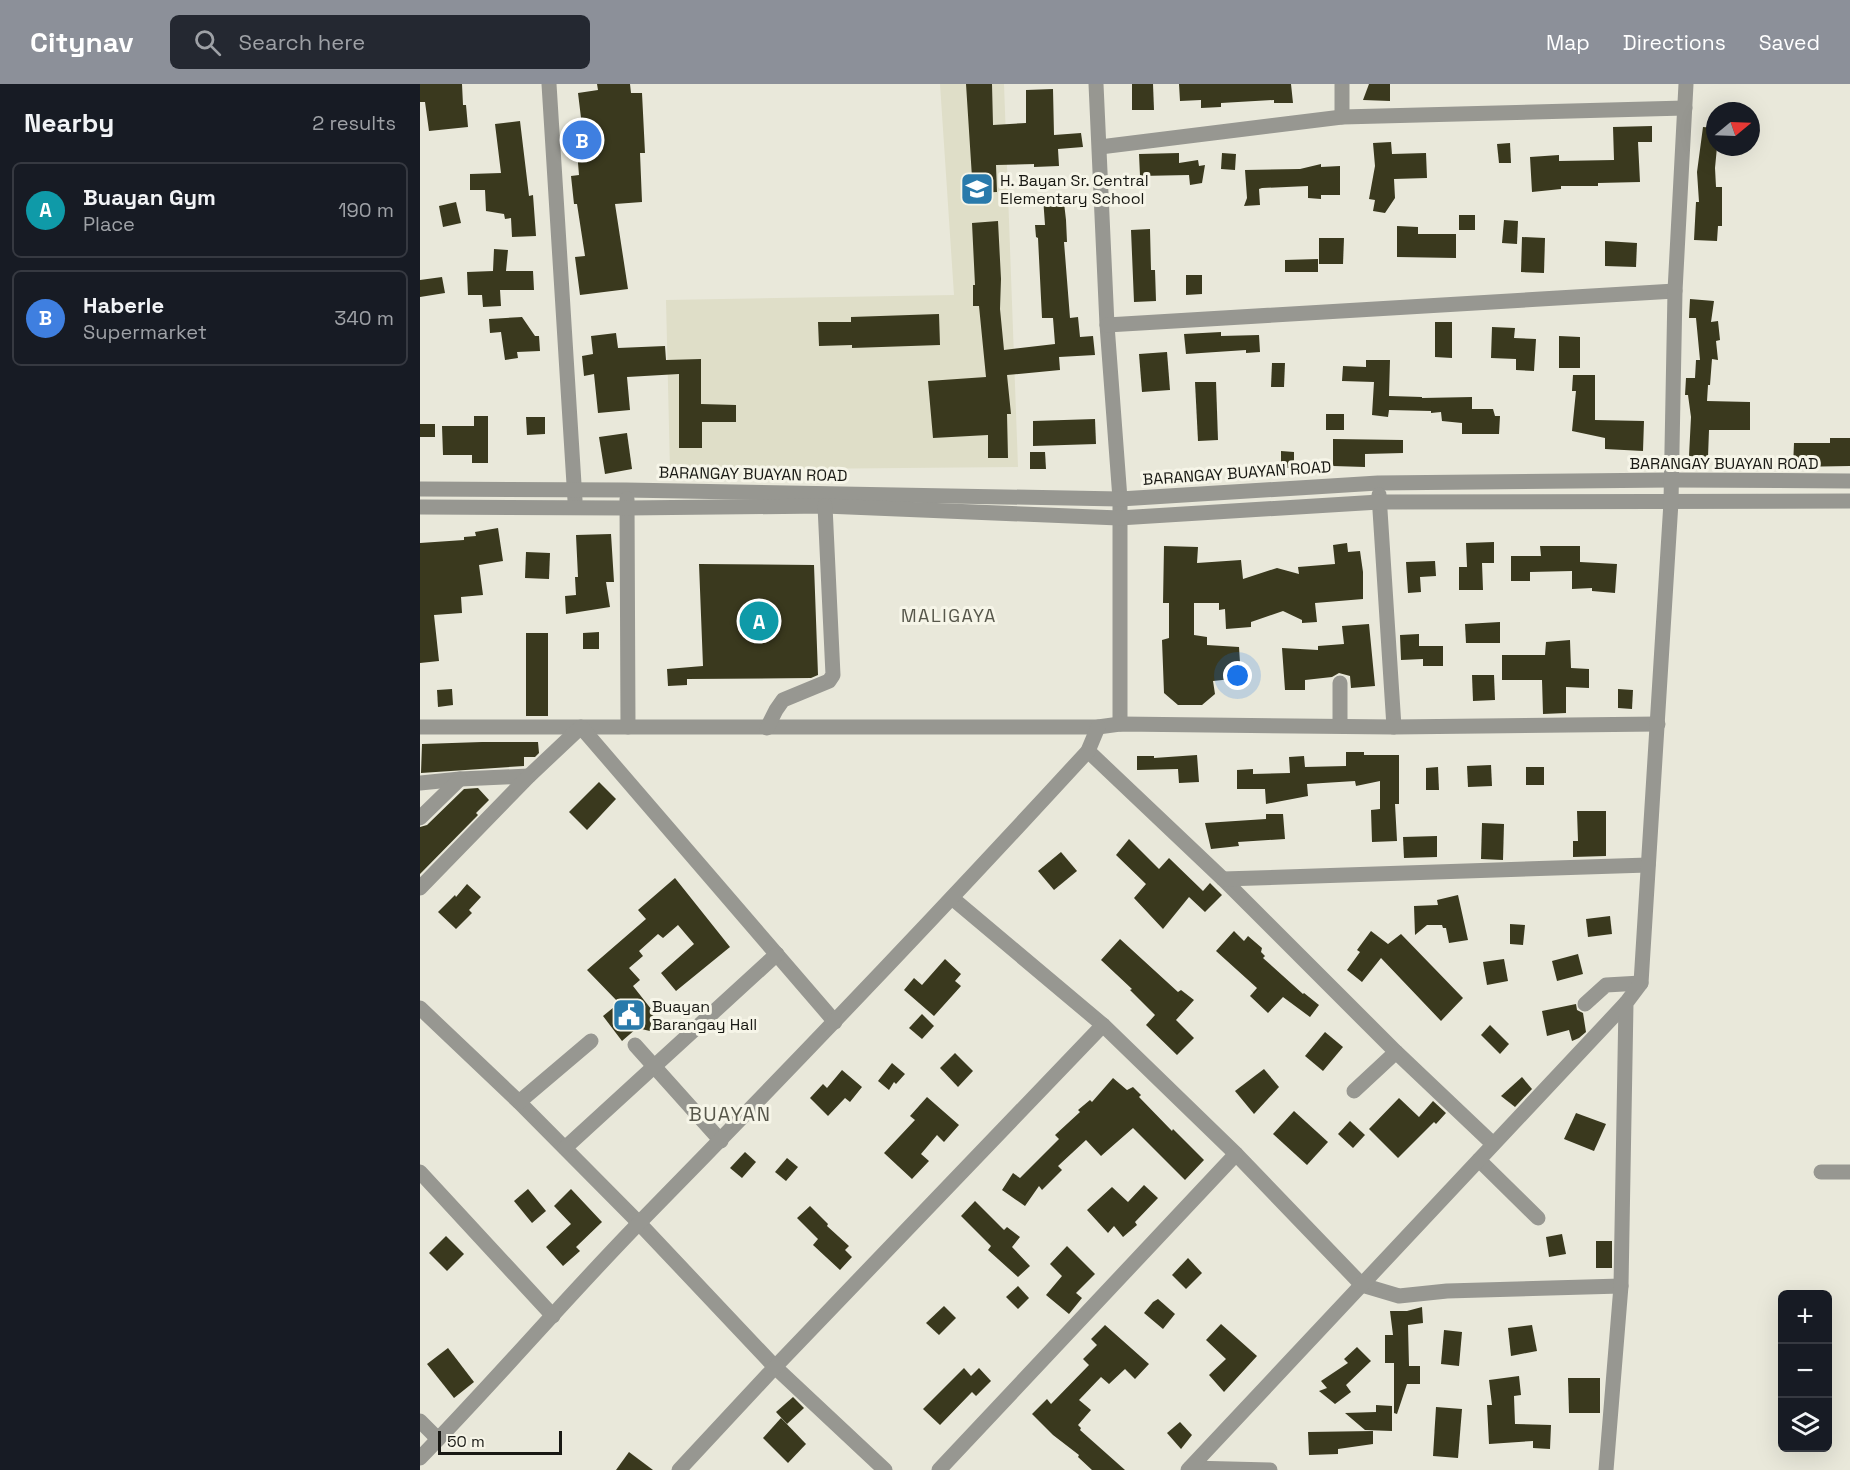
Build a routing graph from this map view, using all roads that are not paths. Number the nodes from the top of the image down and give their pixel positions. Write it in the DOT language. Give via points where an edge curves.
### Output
graph roads {
  1 [pos="549,84"];
  2 [pos="1096,84"];
  3 [pos="1342,84"];
  4 [pos="1686,84"];
  5 [pos="1685,108"];
  6 [pos="1342,117"];
  7 [pos="1100,147"];
  8 [pos="1675,291"];
  9 [pos="1107,325"];
  10 [pos="1671,480"];
  11 [pos="1850,481"];
  12 [pos="1378,483"];
  13 [pos="420,489"];
  14 [pos="574,490"];
  15 [pos="626,490"];
  16 [pos="1225,492"];
  17 [pos="1120,499"];
  18 [pos="1850,501"];
  19 [pos="1378,502"];
  20 [pos="1671,502"];
  21 [pos="825,506"];
  22 [pos="420,507"];
  23 [pos="575,508"];
  24 [pos="627,508"];
  25 [pos="1227,511"];
  26 [pos="1119,518"];
  27 [pos="1340,683"];
  28 [pos="1120,724"];
  29 [pos="1658,724"];
  30 [pos="1340,725"];
  31 [pos="420,727"];
  32 [pos="581,727"];
  33 [pos="628,727"];
  34 [pos="1098,727"];
  35 [pos="1395,727"];
  36 [pos="767,728"];
  37 [pos="1088,751"];
  38 [pos="529,776"];
  39 [pos="460,779"];
  40 [pos="420,783"];
  41 [pos="420,818"];
  42 [pos="1648,865"];
  43 [pos="1223,879"];
  44 [pos="420,888"];
  45 [pos="952,898"];
  46 [pos="777,954"];
  47 [pos="1641,983"];
  48 [pos="1626,1002"];
  49 [pos="1585,1004"];
  50 [pos="420,1008"];
  51 [pos="835,1022"];
  52 [pos="1103,1025"];
  53 [pos="591,1041"];
  54 [pos="635,1045"];
  55 [pos="1396,1052"];
  56 [pos="654,1067"];
  57 [pos="1354,1091"];
  58 [pos="519,1102"];
  59 [pos="721,1141"];
  60 [pos="1493,1144"];
  61 [pos="565,1148"];
  62 [pos="1236,1154"];
  63 [pos="1479,1160"];
  64 [pos="420,1172"];
  65 [pos="1821,1172"];
  66 [pos="1850,1172"];
  67 [pos="1538,1218"];
  68 [pos="639,1223"];
  69 [pos="1362,1285"];
  70 [pos="1621,1286"];
  71 [pos="553,1316"];
  72 [pos="775,1367"];
  73 [pos="420,1421"];
  74 [pos="438,1439"];
  75 [pos="420,1458"];
  76 [pos="1189,1469"];
  77 [pos="679,1470"];
  78 [pos="885,1470"];
  79 [pos="939,1470"];
  80 [pos="1270,1470"];
  81 [pos="1606,1470"];
  1 -- 14 [label="street"];
  2 -- 7 [label="street"];
  3 -- 6 [label="street"];
  4 -- 5 [label="street"];
  5 -- 6 [label="street"];
  5 -- 8 [label="street"];
  6 -- 7 [label="street"];
  7 -- 9 [label="street"];
  8 -- 9 [label="street"];
  8 -- 10 [label="street"];
  9 -- 17 [label="street"];
  10 -- 11 [label="street, BARANGAY BUAYAN ROAD"];
  10 -- 12 [label="street, BARANGAY BUAYAN ROAD"];
  10 -- 20 [label="street"];
  12 -- 16 [label="street, BARANGAY BUAYAN ROAD"];
  12 -- 19 [label="street"];
  13 -- 14 [label="street, BARANGAY BUAYAN ROAD"];
  14 -- 15 [label="street, BARANGAY BUAYAN ROAD"];
  14 -- 23 [label="street"];
  15 -- 17 [label="street, BARANGAY BUAYAN ROAD"];
  15 -- 24 [label="street"];
  16 -- 17 [label="street, BARANGAY BUAYAN ROAD"];
  16 -- 25 [label="street"];
  17 -- 26 [label="street"];
  18 -- 20 [label="street"];
  19 -- 20 [label="street"];
  19 -- 25 [label="street"];
  19 -- 35 [label="street"];
  20 -- 29 [label="street"];
  21 -- 24 [label="street"];
  21 -- 26 [label="street"];
  21 -- 36 [label="street" via="833,675 829,681 783,700"];
  22 -- 23 [label="street"];
  23 -- 24 [label="street"];
  24 -- 33 [label="street"];
  25 -- 26 [label="street"];
  26 -- 28 [label="street"];
  27 -- 30 [label="street"];
  28 -- 30 [label="street"];
  28 -- 34 [label="street"];
  29 -- 35 [label="street"];
  29 -- 42 [label="street"];
  30 -- 35 [label="street"];
  31 -- 32 [label="street"];
  32 -- 33 [label="street"];
  32 -- 38 [label="street"];
  32 -- 46 [label="street"];
  33 -- 36 [label="street"];
  34 -- 36 [label="street"];
  34 -- 37 [label="street"];
  37 -- 43 [label="street"];
  37 -- 45 [label="street"];
  38 -- 39 [label="street"];
  38 -- 44 [label="street"];
  39 -- 40 [label="street"];
  39 -- 41 [label="street"];
  42 -- 43 [label="street"];
  42 -- 47 [label="street"];
  43 -- 55 [label="street"];
  45 -- 51 [label="street"];
  45 -- 52 [label="street"];
  46 -- 51 [label="street"];
  46 -- 56 [label="street"];
  47 -- 48 [label="street"];
  47 -- 49 [label="street" via="1606,985"];
  48 -- 60 [label="street"];
  48 -- 70 [label="street"];
  50 -- 58 [label="street"];
  51 -- 59 [label="street"];
  52 -- 62 [label="street"];
  52 -- 72 [label="street"];
  53 -- 58 [label="street"];
  54 -- 56 [label="street"];
  55 -- 57 [label="street"];
  55 -- 60 [label="street"];
  56 -- 59 [label="street"];
  56 -- 61 [label="street"];
  58 -- 61 [label="street"];
  59 -- 68 [label="street"];
  60 -- 63 [label="street"];
  61 -- 68 [label="street"];
  62 -- 69 [label="street"];
  62 -- 79 [label="street"];
  63 -- 67 [label="street"];
  63 -- 69 [label="street"];
  64 -- 71 [label="street"];
  65 -- 66 [label="street"];
  68 -- 71 [label="street"];
  68 -- 72 [label="street"];
  69 -- 70 [label="street" via="1399,1296"];
  69 -- 76 [label="street"];
  70 -- 81 [label="street"];
  71 -- 74 [label="street"];
  72 -- 77 [label="street"];
  72 -- 78 [label="street"];
  73 -- 74 [label="street"];
  74 -- 75 [label="street"];
  76 -- 80 [label="street"];
}
